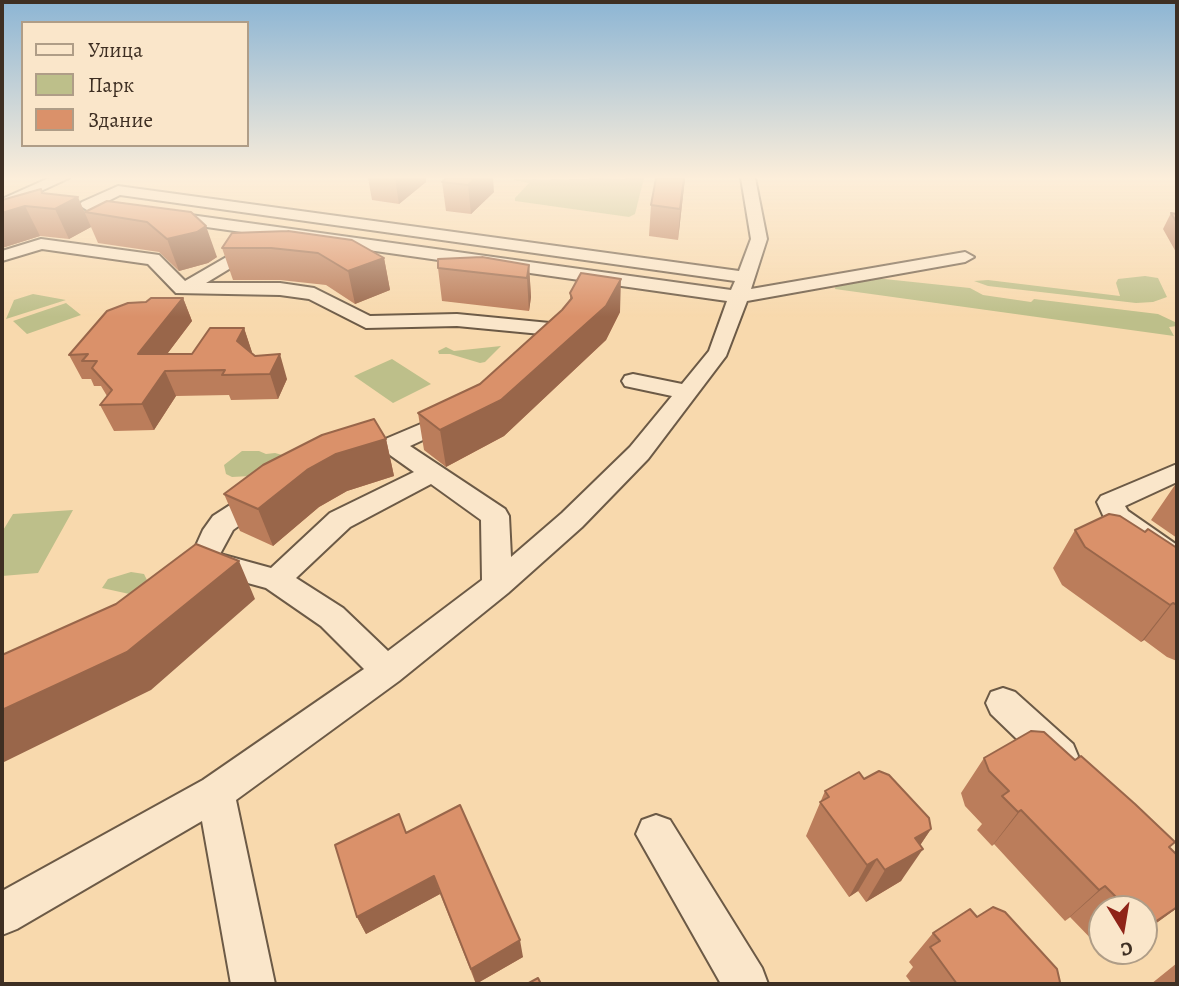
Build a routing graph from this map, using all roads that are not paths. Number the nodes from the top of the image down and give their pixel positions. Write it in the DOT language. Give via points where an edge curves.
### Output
graph roads {
  1 [pos="220,224"];
  2 [pos="359,224"];
  3 [pos="756,224"];
  4 [pos="276,232"];
  5 [pos="93,235"];
  6 [pos="456,238"];
  7 [pos="72,247"];
  8 [pos="439,255"];
  9 [pos="2,256"];
  10 [pos="965,257"];
  11 [pos="699,272"];
  12 [pos="742,287"];
  13 [pos="183,289"];
  14 [pos="693,291"];
  15 [pos="534,351"];
  16 [pos="633,381"];
  17 [pos="687,392"];
  18 [pos="474,402"];
  19 [pos="1177,472"];
  20 [pos="431,474"];
  21 [pos="285,484"];
  22 [pos="1177,559"];
  23 [pos="276,580"];
  24 [pos="497,585"];
  25 [pos="387,671"];
  26 [pos="1003,703"];
  27 [pos="1085,779"];
  28 [pos="216,793"];
  29 [pos="656,834"];
  30 [pos="2,914"];
  31 [pos="253,984"];
  32 [pos="746,984"];
  1 -- 4 [label="street"];
  2 -- 6 [label="street"];
  3 -- 12 [label="street" via="759,239"];
  4 -- 8 [label="street"];
  4 -- 13 [label="street"];
  5 -- 7 [label="street"];
  6 -- 8 [label="street"];
  6 -- 11 [label="street"];
  7 -- 9 [label="street" via="41,244"];
  7 -- 13 [label="street" via="153,259"];
  8 -- 14 [label="street"];
  10 -- 12 [label="street"];
  11 -- 12 [label="street"];
  11 -- 14 [label="street"];
  12 -- 14 [label="street"];
  12 -- 17 [label="street" via="719,352"];
  13 -- 15 [label="street" via="280,289 314,294 366,322 457,320 560,330"];
  16 -- 17 [label="street"];
  17 -- 24 [label="street" via="639,453"];
  18 -- 20 [label="street" via="459,415 381,445"];
  19 -- 22 [label="street" via="1111,502 1117,517"];
  20 -- 23 [label="street" via="340,520"];
  20 -- 24 [label="street" via="495,516"];
  21 -- 23 [label="street" via="223,523 193,568"];
  23 -- 25 [label="street" via="332,617"];
  24 -- 25 [label="street"];
  25 -- 28 [label="street"];
  26 -- 27 [label="street"];
  28 -- 30 [label="street"];
  28 -- 31 [label="street"];
  29 -- 32 [label="street"];
}
